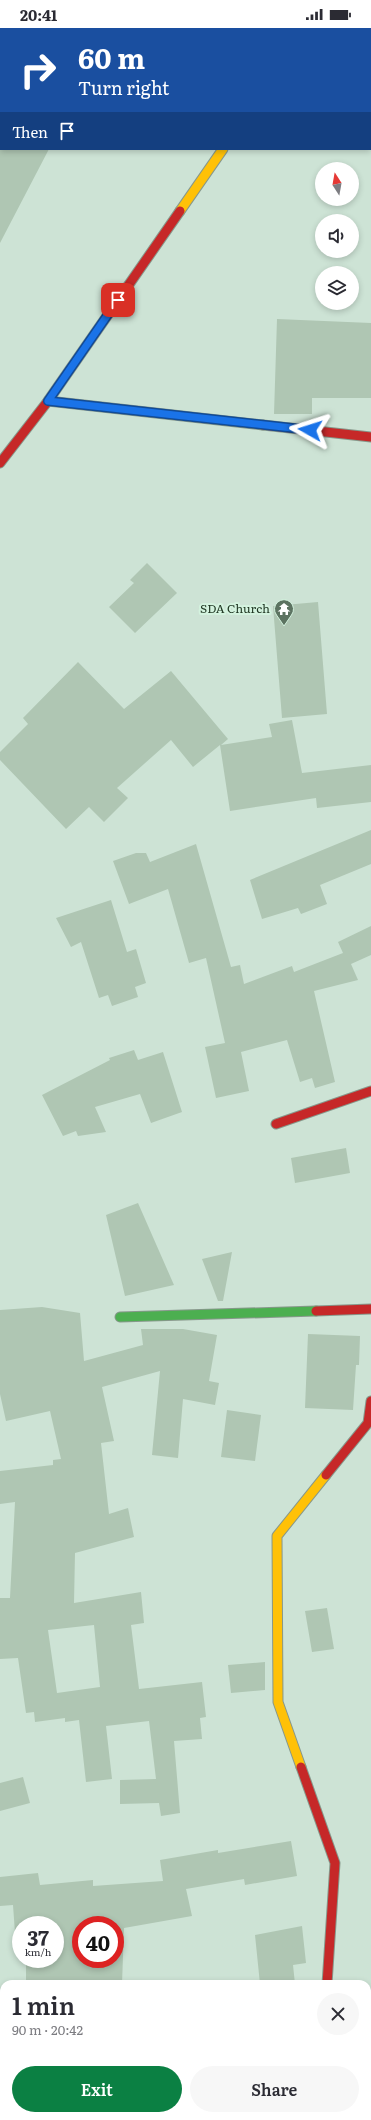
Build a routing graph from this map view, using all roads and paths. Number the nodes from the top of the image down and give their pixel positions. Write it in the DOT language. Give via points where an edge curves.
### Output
graph roads {
  1 [pos="222,150"];
  2 [pos="48,401"];
  3 [pos="371,437"];
  4 [pos="1,461"];
  5 [pos="371,1091"];
  6 [pos="276,1124"];
  7 [pos="371,1309"];
  8 [pos="120,1317"];
  9 [pos="371,1401"];
  10 [pos="327,1980"];
  1 -- 2 [label="main road"];
  2 -- 3 [label="main road"];
  2 -- 4 [label="main road"];
  5 -- 6 [label="main road"];
  7 -- 8 [label="main road"];
  9 -- 10 [label="main road" via="368,1423 277,1536 278,1702 335,1863"];
}
